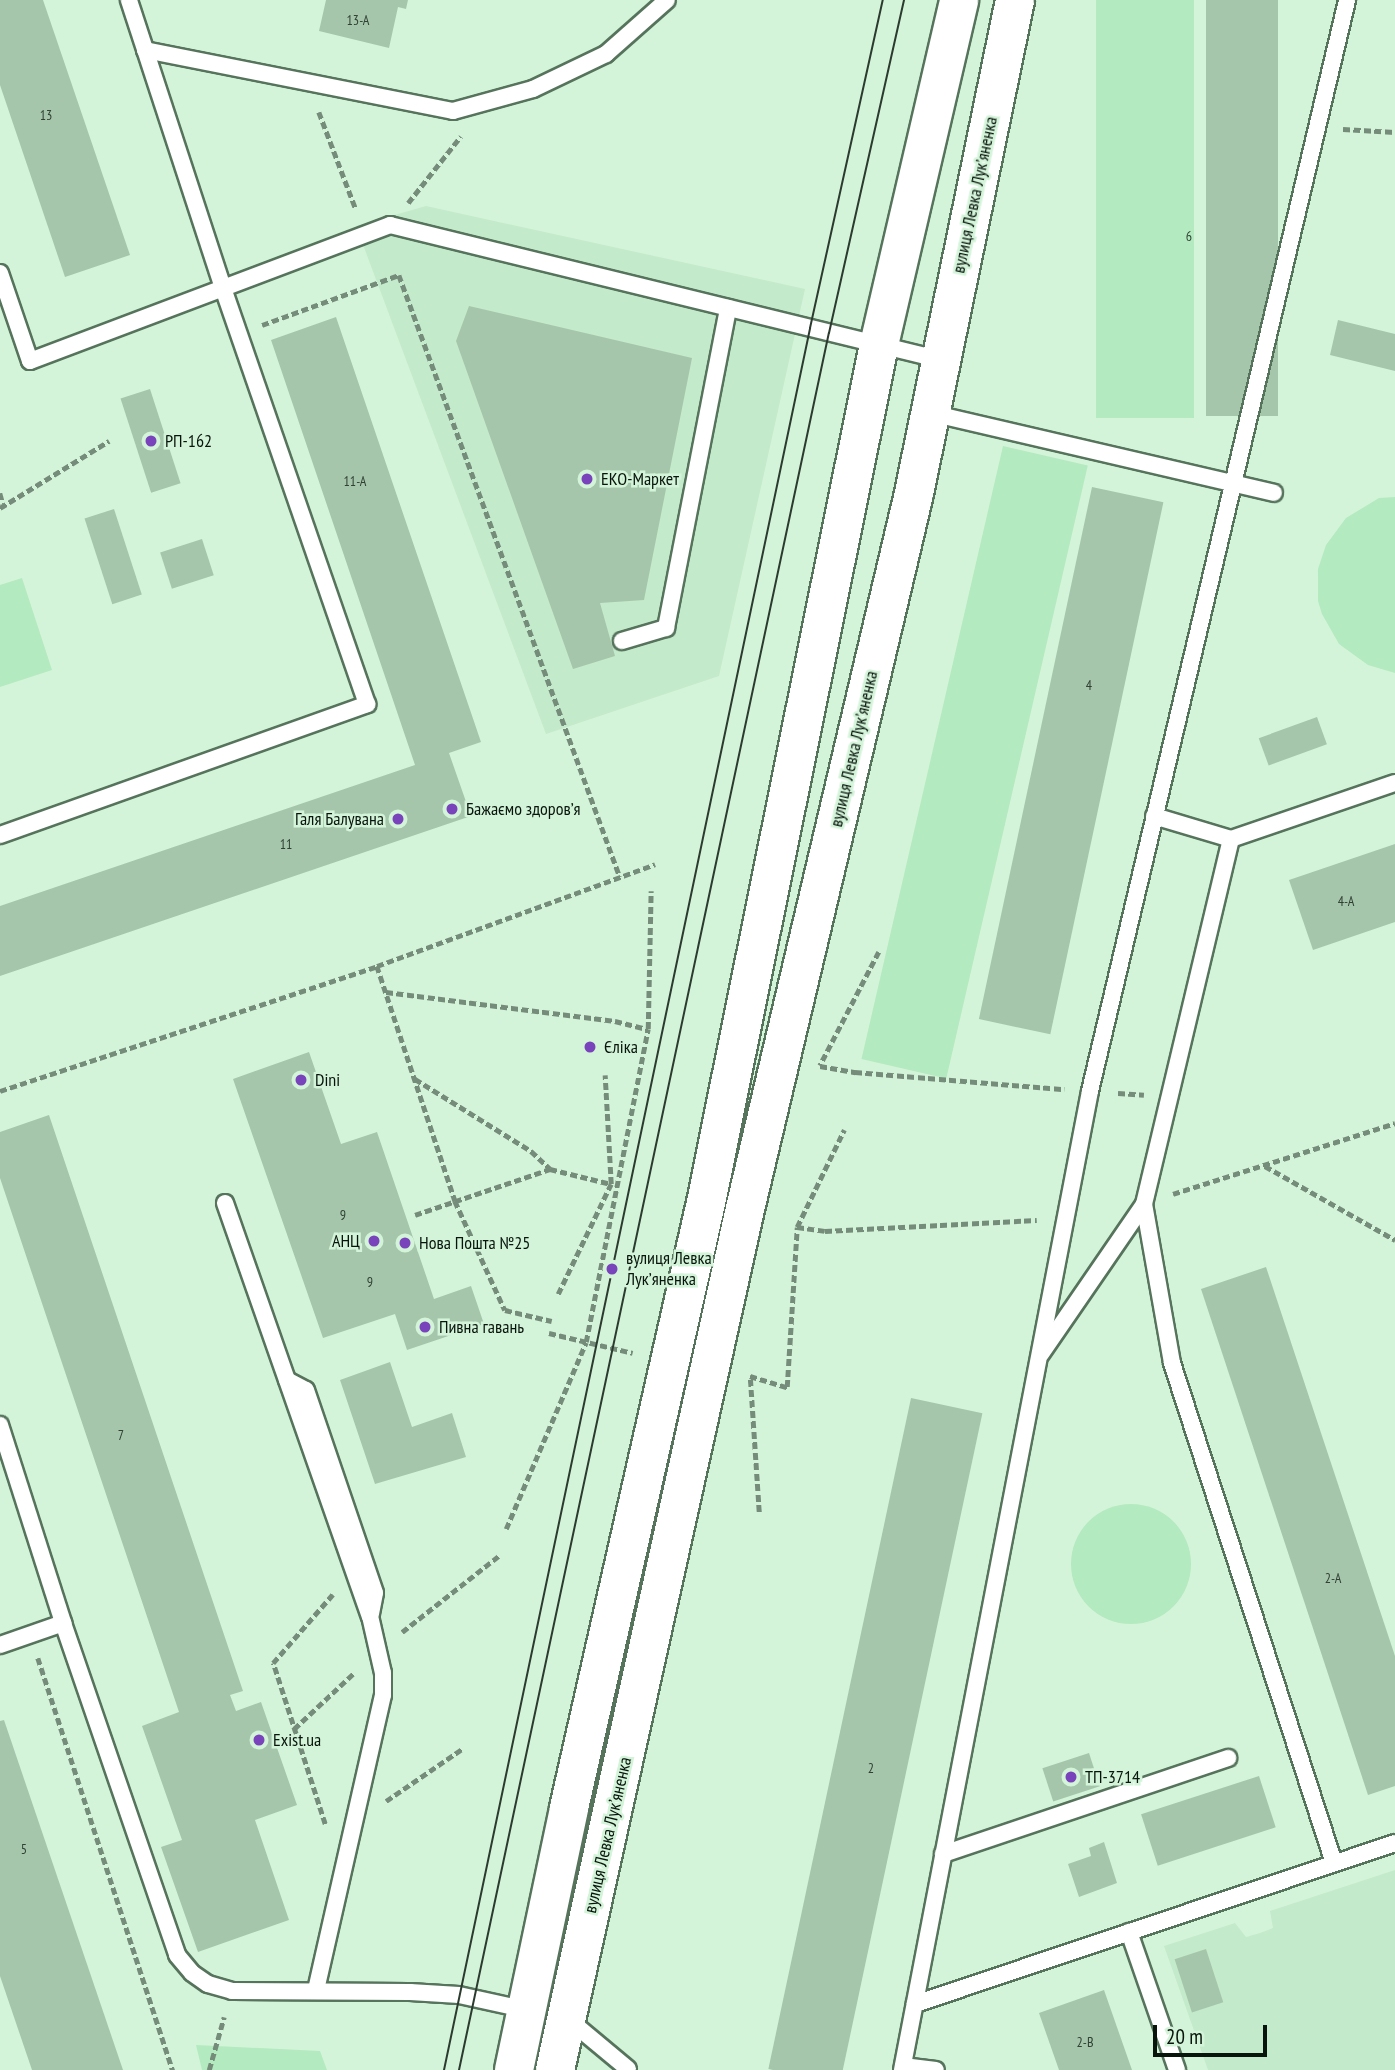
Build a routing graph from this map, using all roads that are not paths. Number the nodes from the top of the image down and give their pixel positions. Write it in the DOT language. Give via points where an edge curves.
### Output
graph roads {
  1 [pos="129,0"];
  2 [pos="667,0"];
  3 [pos="959,0"];
  4 [pos="1015,0"];
  5 [pos="1346,0"];
  6 [pos="145,50"];
  7 [pos="0,273"];
  8 [pos="223,288"];
  9 [pos="728,308"];
  10 [pos="878,345"];
  11 [pos="942,360"];
  12 [pos="931,413"];
  13 [pos="1233,483"];
  14 [pos="1273,493"];
  15 [pos="622,641"];
  16 [pos="1395,783"];
  17 [pos="1154,817"];
  18 [pos="0,835"];
  19 [pos="1231,839"];
  20 [pos="225,1203"];
  21 [pos="1144,1204"];
  22 [pos="1038,1359"];
  23 [pos="287,1380"];
  24 [pos="0,1425"];
  25 [pos="370,1616"];
  26 [pos="63,1623"];
  27 [pos="0,1645"];
  28 [pos="1228,1758"];
  29 [pos="1395,1843"];
  30 [pos="943,1854"];
  31 [pos="1334,1864"];
  32 [pos="1129,1932"];
  33 [pos="316,1990"];
  34 [pos="915,2004"];
  35 [pos="527,2010"];
  36 [pos="567,2018"];
  37 [pos="902,2068"];
  38 [pos="514,2070"];
  39 [pos="555,2070"];
  40 [pos="629,2070"];
  41 [pos="936,2070"];
  42 [pos="1177,2070"];
  1 -- 6 [label="lane"];
  2 -- 6 [label="lane" via="606,54 533,89 453,111"];
  3 -- 10 [label="main road"];
  4 -- 11 [label="main road, вулиця Левка Лукʼяненка"];
  5 -- 13 [label="lane"];
  6 -- 8 [label="lane"];
  7 -- 8 [label="lane" via="30,361"];
  8 -- 9 [label="lane" via="390,225"];
  8 -- 18 [label="lane" via="367,704"];
  9 -- 10 [label="lane"];
  9 -- 15 [label="lane" via="666,628"];
  10 -- 11 [label="lane"];
  10 -- 35 [label="main road" via="707,1198"];
  11 -- 12 [label="main road, вулиця Левка Лукʼяненка"];
  12 -- 13 [label="lane"];
  12 -- 36 [label="main road, вулиця Левка Лукʼяненка" via="748,1196"];
  13 -- 14 [label="lane"];
  13 -- 17 [label="lane"];
  16 -- 19 [label="lane"];
  17 -- 19 [label="lane"];
  17 -- 22 [label="lane" via="1090,1091"];
  19 -- 21 [label="lane"];
  20 -- 23 [label="lane"];
  21 -- 22 [label="lane"];
  21 -- 31 [label="lane" via="1172,1363"];
  22 -- 30 [label="lane"];
  23 -- 25 [label="lane"];
  23 -- 25 [label="lane" via="306,1390 375,1593"];
  24 -- 26 [label="lane"];
  25 -- 33 [label="lane" via="380,1649 383,1695"];
  26 -- 27 [label="lane"];
  26 -- 33 [label="lane" via="177,1955 208,1984 232,1991"];
  28 -- 30 [label="lane"];
  29 -- 31 [label="lane"];
  30 -- 34 [label="lane"];
  31 -- 32 [label="lane"];
  32 -- 34 [label="lane"];
  32 -- 42 [label="lane"];
  33 -- 35 [label="lane" via="459,1995"];
  34 -- 37 [label="lane"];
  35 -- 38 [label="main road"];
  36 -- 39 [label="main road, вулиця Левка Лукʼяненка"];
  36 -- 40 [label="lane"];
  37 -- 41 [label="lane"];
}
